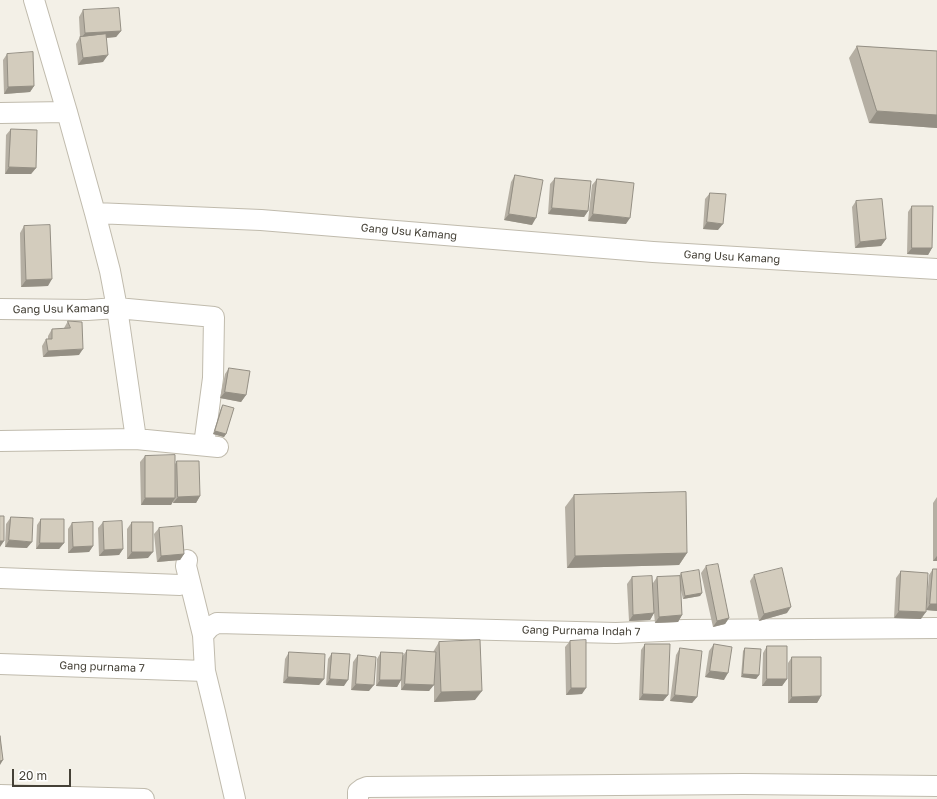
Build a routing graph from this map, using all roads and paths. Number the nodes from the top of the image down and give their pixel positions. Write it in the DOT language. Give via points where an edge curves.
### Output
graph roads {
  1 [pos="34,0"];
  2 [pos="67,112"];
  3 [pos="0,113"];
  4 [pos="95,213"];
  5 [pos="937,269"];
  6 [pos="118,308"];
  7 [pos="0,309"];
  8 [pos="136,440"];
  9 [pos="0,441"];
  10 [pos="187,560"];
  11 [pos="0,578"];
  12 [pos="180,585"];
  13 [pos="937,628"];
  14 [pos="203,634"];
  15 [pos="0,664"];
  16 [pos="205,671"];
  17 [pos="937,786"];
  18 [pos="648,792"];
  19 [pos="0,795"];
  20 [pos="144,799"];
  21 [pos="235,799"];
  22 [pos="358,799"];
  1 -- 2 [label="street"];
  2 -- 3 [label="street"];
  2 -- 4 [label="street"];
  4 -- 5 [label="street, Gang Usu Kamang" via="261,220 653,252"];
  4 -- 6 [label="street, Gang Usu Kamang"];
  6 -- 7 [label="street, Gang Usu Kamang"];
  6 -- 8 [label="street"];
  6 -- 8 [label="street" via="214,317 211,446"];
  8 -- 9 [label="street"];
  10 -- 14 [label="street" via="186,566"];
  11 -- 12 [label="street"];
  13 -- 14 [label="street, Gang Purnama Indah 7" via="616,633 217,623"];
  14 -- 16 [label="street"];
  15 -- 16 [label="street, Gang purnama 7"];
  16 -- 21 [label="street"];
  17 -- 18 [label="street" via="744,784"];
  18 -- 22 [label="street" via="367,787 358,792"];
  19 -- 20 [label="street"];
}
